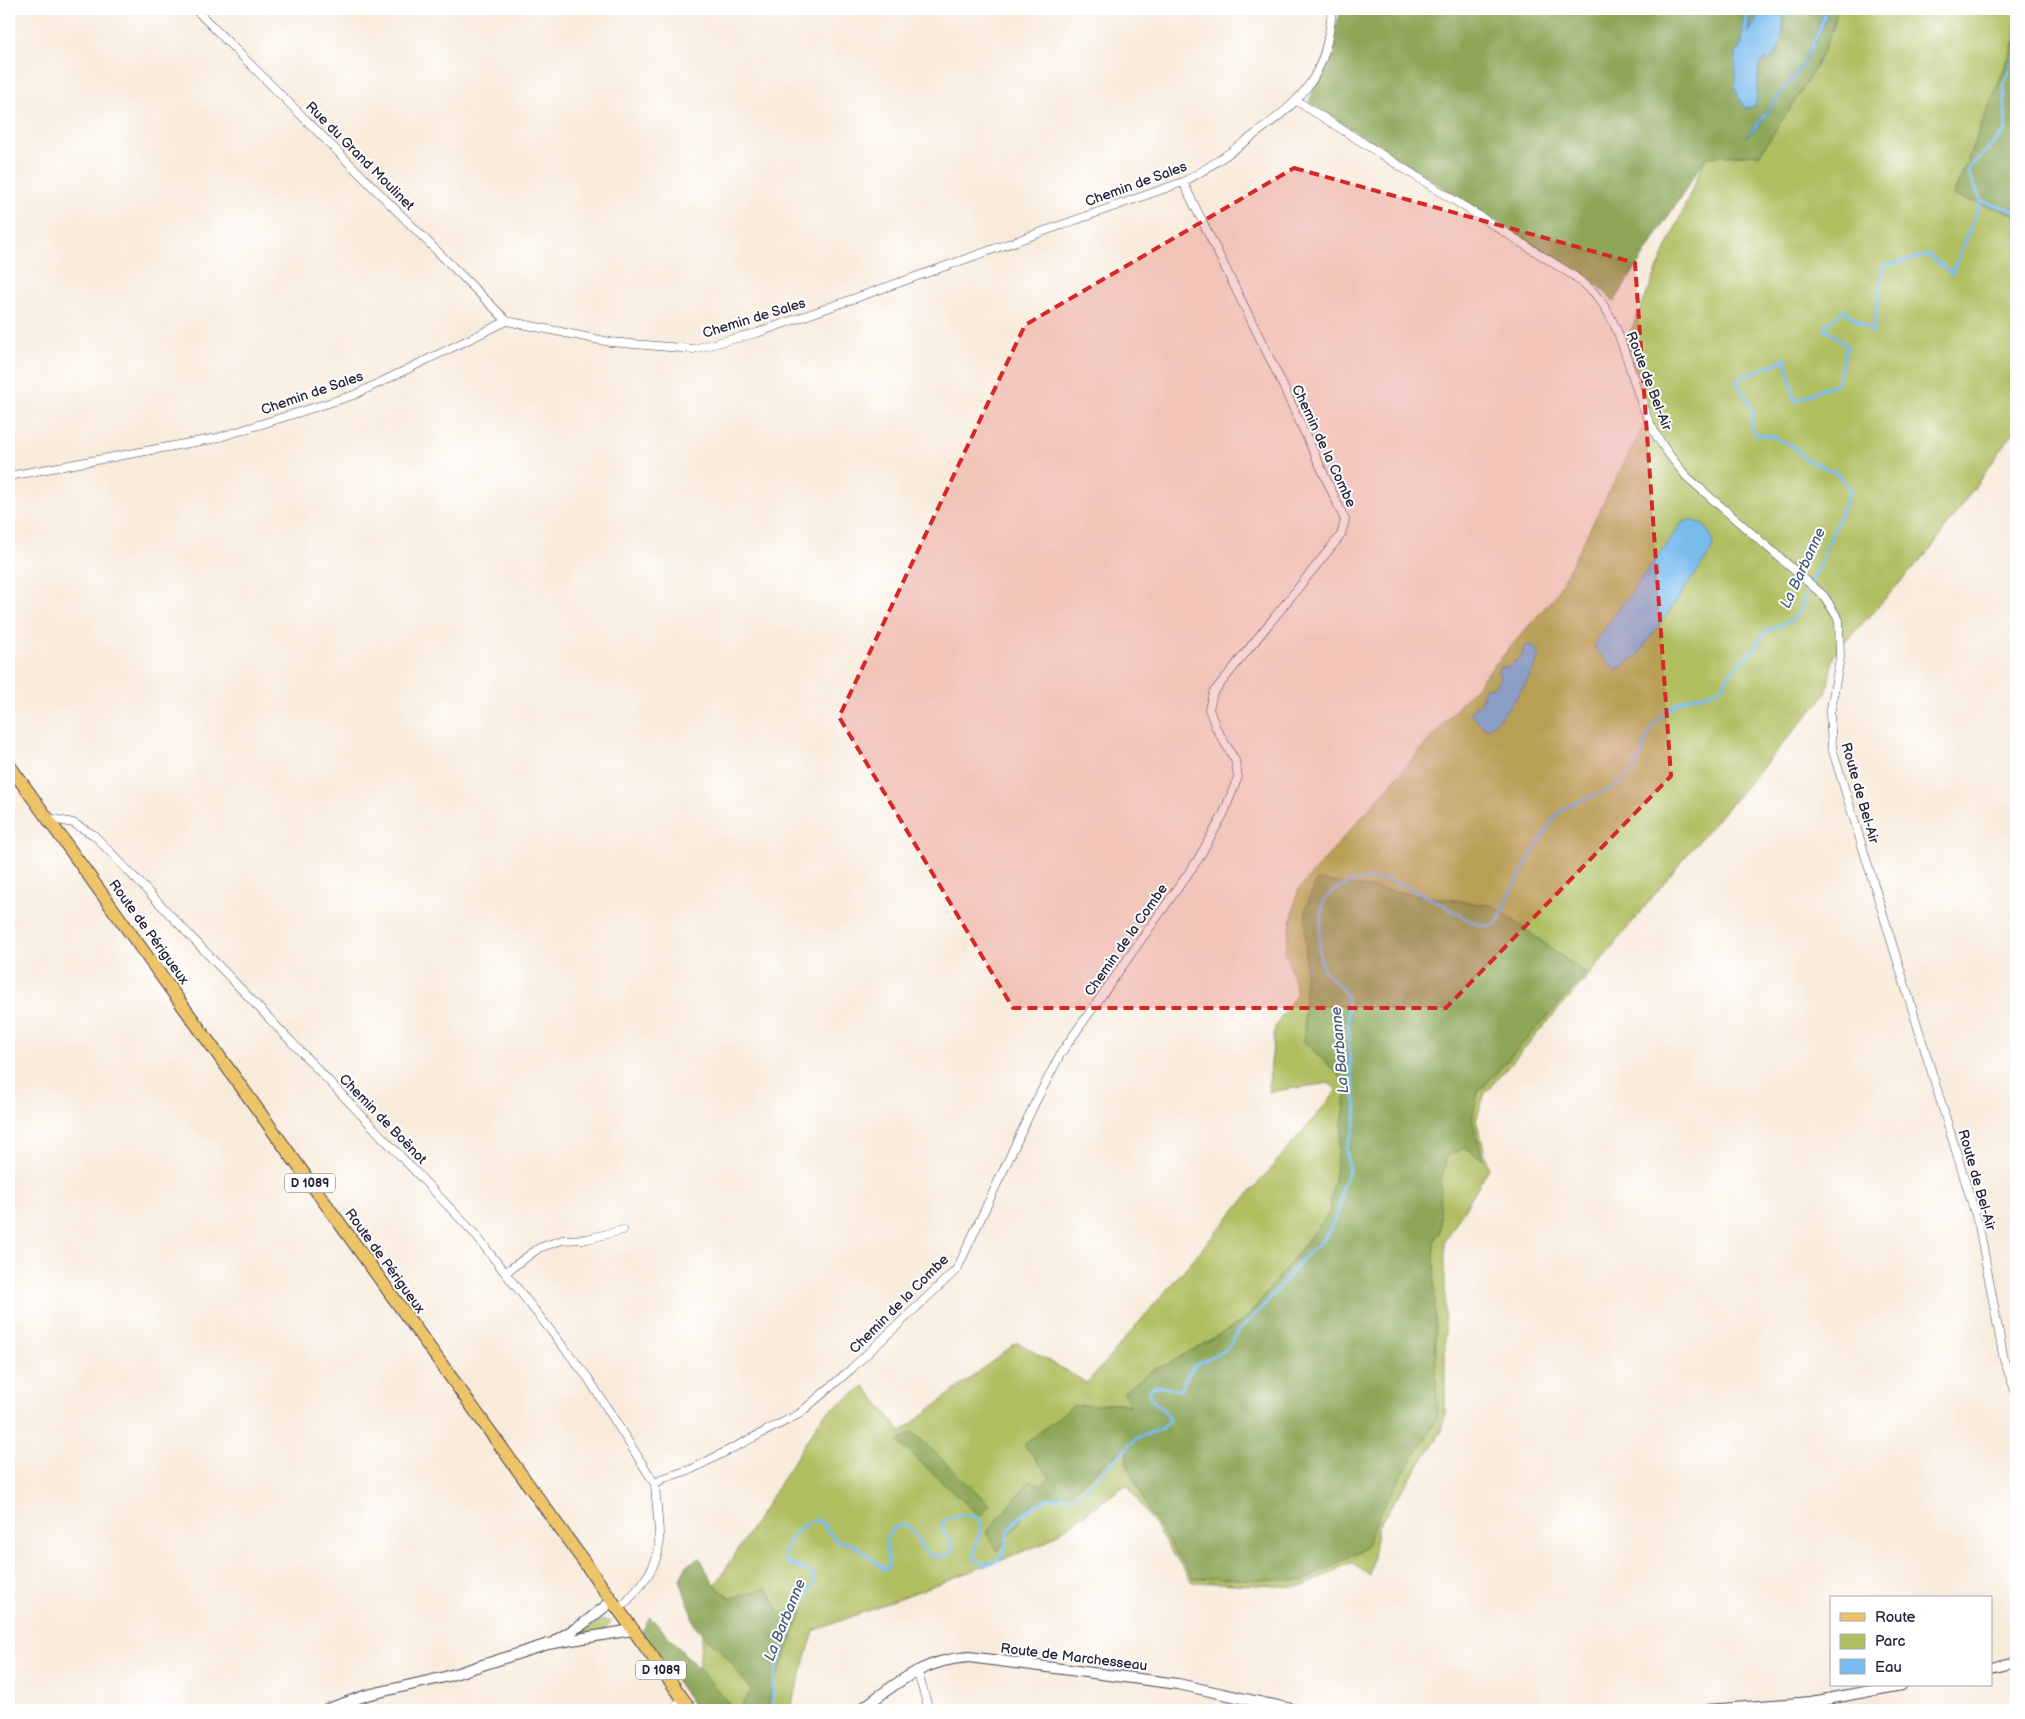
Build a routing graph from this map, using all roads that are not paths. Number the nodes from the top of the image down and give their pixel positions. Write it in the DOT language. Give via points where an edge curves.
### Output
graph roads {
  1 [pos="195,9"];
  2 [pos="1332,9"];
  3 [pos="1297,101"];
  4 [pos="1183,182"];
  5 [pos="508,321"];
  6 [pos="9,476"];
  7 [pos="9,765"];
  8 [pos="48,818"];
  9 [pos="623,1230"];
  10 [pos="506,1272"];
  11 [pos="2016,1393"];
  12 [pos="655,1484"];
  13 [pos="615,1606"];
  14 [pos="632,1630"];
  15 [pos="548,1644"];
  16 [pos="2016,1662"];
  17 [pos="1992,1668"];
  18 [pos="917,1670"];
  19 [pos="1896,1686"];
  20 [pos="682,1698"];
  21 [pos="326,1710"];
  22 [pos="673,1710"];
  23 [pos="691,1710"];
  24 [pos="860,1710"];
  25 [pos="929,1710"];
  26 [pos="1296,1710"];
  27 [pos="1708,1710"];
  1 -- 5 [label="street, Rue du Grand Moulinet"];
  2 -- 3 [label="street, Chemin de Sales" via="1321,65"];
  3 -- 4 [label="street, Chemin de Sales" via="1205,171"];
  3 -- 11 [label="street, Route de Bel-Air" via="1574,276 1595,293 1616,330 1646,416 1671,458 1687,477 1824,596 1839,620 1840,658 1830,714 1836,766 1979,1226 2004,1360"];
  4 -- 5 [label="street, Chemin de Sales" via="757,333 693,349 610,342"];
  4 -- 12 [label="street, Chemin de la Combe" via="1345,520 1341,535 1213,693 1209,709 1235,760 1238,777 1222,815 1197,861 1061,1053 957,1269 799,1414 692,1469"];
  5 -- 6 [label="street, Chemin de Sales" via="354,395 217,438"];
  7 -- 8 [label="main road, Route de Périgueux / D 1089"];
  8 -- 10 [label="street, Chemin de Boënot" via="73,823 94,835 473,1232"];
  8 -- 13 [label="main road, Route de Périgueux / D 1089"];
  9 -- 10 [label="street" via="587,1239 562,1240 539,1248"];
  10 -- 12 [label="street, Chemin de Boënot" via="588,1378"];
  12 -- 13 [label="street" via="659,1547 654,1565 631,1598"];
  13 -- 14 [label="main road, Route de Périgueux / D 1089"];
  13 -- 15 [label="street"];
  14 -- 15 [label="street"];
  14 -- 20 [label="main road, D 1089"];
  15 -- 21 [label="street" via="445,1677 367,1695"];
  16 -- 17 [label="street"];
  18 -- 24 [label="street, Route de Marchesseau"];
  18 -- 25 [label="street"];
  18 -- 26 [label="street, Route de Marchesseau" via="950,1658 969,1657 1178,1684"];
  19 -- 27 [label="street" via="1812,1702"];
  20 -- 22 [label="street"];
  20 -- 23 [label="main road, D 1089"];
}
